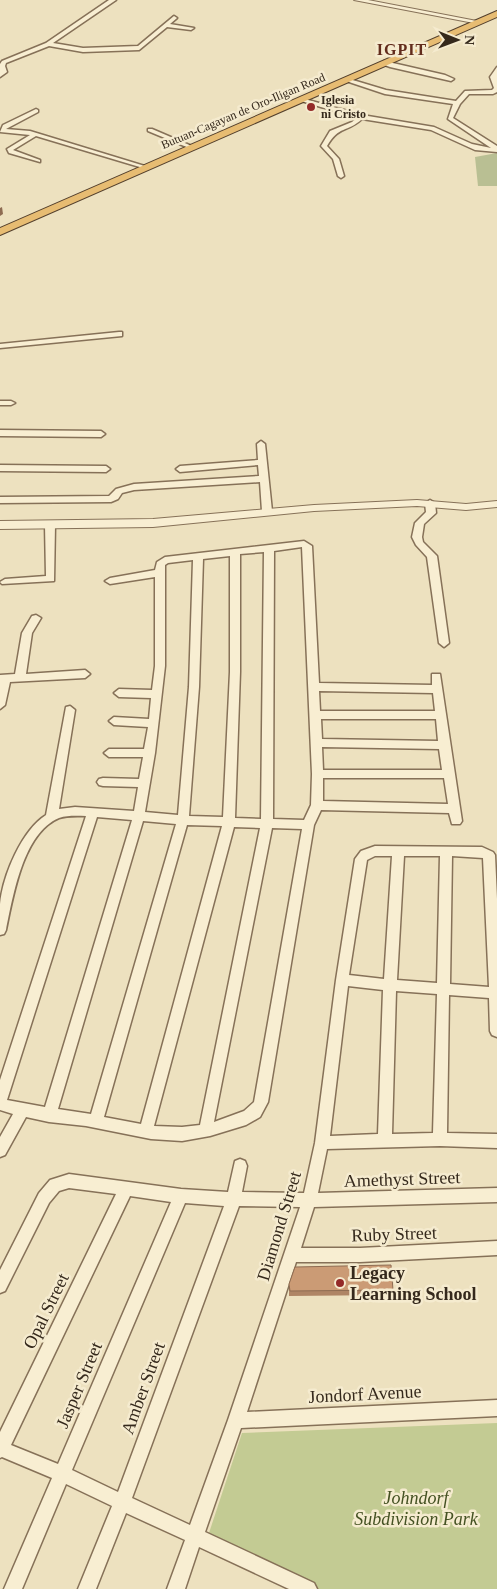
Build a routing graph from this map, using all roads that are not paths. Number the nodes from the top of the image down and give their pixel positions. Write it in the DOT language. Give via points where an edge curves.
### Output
graph roads {
  1 [pos="113,0"];
  2 [pos="357,0"];
  3 [pos="497,14"];
  4 [pos="174,18"];
  5 [pos="478,22"];
  6 [pos="166,25"];
  7 [pos="191,28"];
  8 [pos="48,44"];
  9 [pos="8,55"];
  10 [pos="16,57"];
  11 [pos="384,63"];
  12 [pos="497,69"];
  13 [pos="0,75"];
  14 [pos="451,79"];
  15 [pos="346,80"];
  16 [pos="497,89"];
  17 [pos="302,100"];
  18 [pos="457,103"];
  19 [pos="36,111"];
  20 [pos="361,117"];
  21 [pos="1,130"];
  22 [pos="150,130"];
  23 [pos="35,134"];
  24 [pos="191,147"];
  25 [pos="497,149"];
  26 [pos="38,161"];
  27 [pos="145,167"];
  28 [pos="341,176"];
  29 [pos="0,232"];
  30 [pos="119,334"];
  31 [pos="0,346"];
  32 [pos="0,403"];
  33 [pos="11,403"];
  34 [pos="0,433"];
  35 [pos="101,434"];
  36 [pos="261,444"];
  37 [pos="262,462"];
  38 [pos="0,468"];
  39 [pos="106,469"];
  40 [pos="180,470"];
  41 [pos="263,479"];
  42 [pos="0,500"];
  43 [pos="430,503"];
  44 [pos="497,504"];
  45 [pos="267,511"];
  46 [pos="0,525"];
  47 [pos="50,525"];
  48 [pos="269,547"];
  49 [pos="235,552"];
  50 [pos="198,557"];
  51 [pos="159,573"];
  52 [pos="110,581"];
  53 [pos="5,582"];
  54 [pos="36,618"];
  55 [pos="444,642"];
  56 [pos="85,674"];
  57 [pos="20,678"];
  58 [pos="3,679"];
  59 [pos="315,687"];
  60 [pos="119,693"];
  61 [pos="156,694"];
  62 [pos="0,705"];
  63 [pos="70,710"];
  64 [pos="316,715"];
  65 [pos="441,715"];
  66 [pos="114,721"];
  67 [pos="154,723"];
  68 [pos="317,744"];
  69 [pos="444,744"];
  70 [pos="108,753"];
  71 [pos="150,753"];
  72 [pos="318,774"];
  73 [pos="448,774"];
  74 [pos="103,782"];
  75 [pos="145,783"];
  76 [pos="317,805"];
  77 [pos="93,813"];
  78 [pos="139,815"];
  79 [pos="52,816"];
  80 [pos="183,820"];
  81 [pos="229,822"];
  82 [pos="267,823"];
  83 [pos="308,826"];
  84 [pos="398,852"];
  85 [pos="446,853"];
  86 [pos="0,930"];
  87 [pos="342,980"];
  88 [pos="390,985"];
  89 [pos="443,989"];
  90 [pos="494,993"];
  91 [pos="497,1030"];
  92 [pos="0,1103"];
  93 [pos="22,1111"];
  94 [pos="49,1116"];
  95 [pos="96,1121"];
  96 [pos="206,1130"];
  97 [pos="146,1131"];
  98 [pos="440,1139"];
  99 [pos="386,1141"];
  100 [pos="497,1141"];
  101 [pos="322,1143"];
  102 [pos="0,1150"];
  103 [pos="240,1166"];
  104 [pos="126,1188"];
  105 [pos="497,1195"];
  106 [pos="181,1196"];
  107 [pos="234,1199"];
  108 [pos="309,1200"];
  109 [pos="497,1248"];
  110 [pos="292,1255"];
  111 [pos="0,1286"];
  112 [pos="497,1408"];
  113 [pos="236,1420"];
  114 [pos="0,1449"];
  115 [pos="62,1474"];
  116 [pos="122,1503"];
  117 [pos="194,1537"];
  118 [pos="13,1589"];
  119 [pos="87,1589"];
  120 [pos="176,1589"];
  121 [pos="308,1589"];
  1 -- 8 [label="street"];
  2 -- 5 [label="street"];
  3 -- 5 [label="highway, Butuan-Cagayan de Oro-Iligan Road"];
  4 -- 6 [label="street"];
  5 -- 11 [label="highway, Butuan-Cagayan de Oro-Iligan Road"];
  6 -- 7 [label="street"];
  6 -- 8 [label="street" via="139,48 83,50"];
  8 -- 10 [label="street"];
  9 -- 10 [label="street"];
  10 -- 13 [label="street" via="2,64 4,72"];
  11 -- 14 [label="street"];
  11 -- 15 [label="highway, Butuan-Cagayan de Oro-Iligan Road"];
  12 -- 16 [label="street" via="493,77"];
  15 -- 17 [label="highway, Butuan-Cagayan de Oro-Iligan Road"];
  15 -- 18 [label="street" via="385,92"];
  16 -- 18 [label="street" via="493,92 467,92"];
  17 -- 20 [label="street"];
  17 -- 24 [label="highway, Butuan-Cagayan de Oro-Iligan Road"];
  18 -- 25 [label="street" via="450,118 452,122 471,130"];
  19 -- 21 [label="street"];
  20 -- 25 [label="street" via="441,130 476,149"];
  20 -- 28 [label="street" via="332,132 324,146 336,159"];
  21 -- 23 [label="street"];
  22 -- 24 [label="street"];
  23 -- 26 [label="street" via="9,150"];
  23 -- 27 [label="street"];
  24 -- 27 [label="highway, Butuan-Cagayan de Oro-Iligan Road"];
  27 -- 29 [label="highway, Butuan-Cagayan de Oro-Iligan Road"];
  30 -- 31 [label="street"];
  32 -- 33 [label="street"];
  34 -- 35 [label="street"];
  36 -- 37 [label="street"];
  37 -- 40 [label="street"];
  37 -- 41 [label="street"];
  38 -- 39 [label="street"];
  41 -- 42 [label="street" via="134,487 119,491 111,499"];
  41 -- 45 [label="street"];
  43 -- 44 [label="street" via="466,507"];
  43 -- 45 [label="street"];
  43 -- 55 [label="street" via="431,513 420,523 417,537 432,556"];
  45 -- 47 [label="street" via="153,523"];
  46 -- 47 [label="street"];
  47 -- 53 [label="street" via="50,579"];
  48 -- 49 [label="street"];
  48 -- 59 [label="street" via="301,543 307,546"];
  48 -- 82 [label="street"];
  49 -- 50 [label="street"];
  49 -- 81 [label="street" via="235,672"];
  50 -- 51 [label="street" via="162,562"];
  50 -- 80 [label="street" via="195,678"];
  51 -- 52 [label="street"];
  51 -- 61 [label="street" via="160,666"];
  54 -- 57 [label="street" via="27,633"];
  56 -- 57 [label="street"];
  57 -- 58 [label="street"];
  58 -- 62 [label="street"];
  59 -- 64 [label="street"];
  59 -- 65 [label="street" via="437,683"];
  60 -- 61 [label="street"];
  61 -- 67 [label="street"];
  63 -- 79 [label="street"];
  64 -- 65 [label="street"];
  64 -- 68 [label="street"];
  65 -- 69 [label="street"];
  66 -- 67 [label="street"];
  67 -- 71 [label="street"];
  68 -- 69 [label="street"];
  68 -- 72 [label="street"];
  69 -- 73 [label="street"];
  70 -- 71 [label="street"];
  71 -- 75 [label="street"];
  72 -- 73 [label="street"];
  72 -- 76 [label="street"];
  73 -- 76 [label="street" via="455,815"];
  74 -- 75 [label="street"];
  75 -- 78 [label="street"];
  76 -- 83 [label="street"];
  77 -- 78 [label="street"];
  77 -- 79 [label="street" via="63,811"];
  77 -- 92 [label="street"];
  78 -- 80 [label="street"];
  78 -- 94 [label="street"];
  79 -- 86 [label="street" via="32,836 17,859"];
  80 -- 81 [label="street"];
  80 -- 95 [label="street"];
  81 -- 82 [label="street"];
  81 -- 97 [label="street"];
  82 -- 83 [label="street"];
  82 -- 96 [label="street"];
  83 -- 96 [label="street" via="261,1102 257,1111 248,1116"];
  84 -- 85 [label="street"];
  84 -- 87 [label="street, Diamond Street" via="370,851 361,859"];
  84 -- 88 [label="street"];
  85 -- 89 [label="street"];
  85 -- 90 [label="street" via="487,852 490,857"];
  87 -- 88 [label="street"];
  87 -- 101 [label="street, Diamond Street"];
  88 -- 89 [label="street"];
  88 -- 99 [label="street"];
  89 -- 90 [label="street"];
  89 -- 98 [label="street"];
  90 -- 91 [label="street"];
  92 -- 93 [label="street"];
  93 -- 94 [label="street"];
  93 -- 102 [label="street"];
  94 -- 95 [label="street"];
  95 -- 97 [label="street"];
  96 -- 97 [label="street" via="182,1134"];
  98 -- 99 [label="street"];
  98 -- 100 [label="street"];
  99 -- 101 [label="street"];
  101 -- 108 [label="street, Diamond Street"];
  103 -- 107 [label="street, Amber Street"];
  104 -- 106 [label="street, Amethyst Street"];
  104 -- 111 [label="street, Amethyst Street" via="69,1181 55,1185 44,1198"];
  104 -- 114 [label="street, Opal Street"];
  105 -- 108 [label="street, Amethyst Street"];
  106 -- 107 [label="street, Amethyst Street"];
  106 -- 115 [label="street, Jasper Street"];
  107 -- 108 [label="street, Amethyst Street"];
  107 -- 116 [label="street, Amber Street"];
  108 -- 110 [label="street, Diamond Street"];
  109 -- 110 [label="street, Ruby Street"];
  110 -- 113 [label="street, Diamond Street"];
  112 -- 113 [label="street, Jondorf Avenue"];
  113 -- 117 [label="street, Diamond Street"];
  114 -- 115 [label="street"];
  115 -- 116 [label="street"];
  115 -- 118 [label="street, Jasper Street"];
  116 -- 117 [label="street"];
  116 -- 119 [label="street, Amber Street"];
  117 -- 120 [label="street, Diamond Street"];
  117 -- 121 [label="street"];
}
